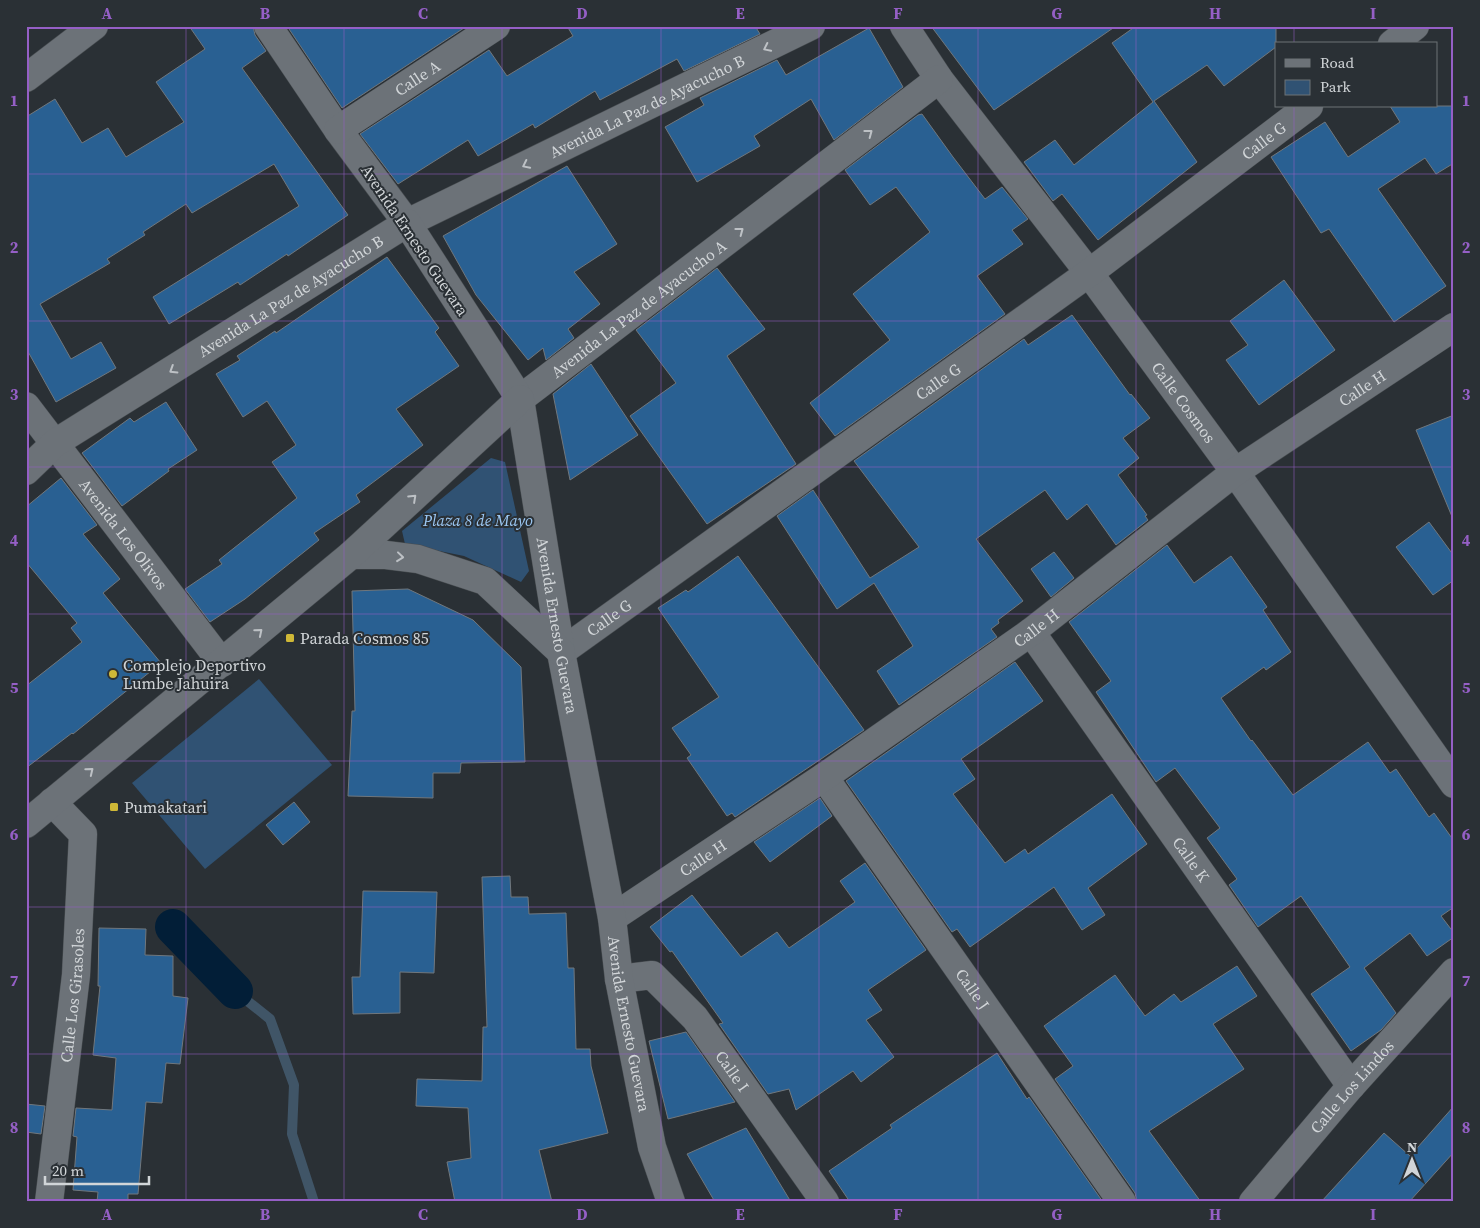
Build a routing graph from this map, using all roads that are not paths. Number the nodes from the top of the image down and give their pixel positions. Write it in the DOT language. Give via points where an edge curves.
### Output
graph roads {
  1 [pos="94,26"];
  2 [pos="268,26"];
  3 [pos="496,26"];
  4 [pos="811,26"];
  5 [pos="904,26"];
  6 [pos="1415,26"];
  7 [pos="1395,42"];
  8 [pos="26,78"];
  9 [pos="939,79"];
  10 [pos="1306,108"];
  11 [pos="338,130"];
  12 [pos="407,223"];
  13 [pos="1089,273"];
  14 [pos="1451,335"];
  15 [pos="520,399"];
  16 [pos="26,406"];
  17 [pos="55,443"];
  18 [pos="26,471"];
  19 [pos="1235,472"];
  20 [pos="351,555"];
  21 [pos="1031,632"];
  22 [pos="562,652"];
  23 [pos="222,663"];
  24 [pos="824,777"];
  25 [pos="1454,784"];
  26 [pos="52,802"];
  27 [pos="26,824"];
  28 [pos="612,918"];
  29 [pos="1454,972"];
  30 [pos="619,979"];
  31 [pos="1351,1086"];
  32 [pos="49,1202"];
  33 [pos="671,1202"];
  34 [pos="825,1202"];
  35 [pos="1122,1202"];
  36 [pos="1253,1202"];
  1 -- 8 [label="street"];
  2 -- 11 [label="street, Avenida Ernesto Guevara"];
  3 -- 11 [label="street, Calle A"];
  4 -- 12 [label="street, Avenida La Paz de Ayacucho B, one-way"];
  5 -- 9 [label="street, Calle Cosmos"];
  6 -- 7 [label="street"];
  9 -- 13 [label="street, Calle Cosmos"];
  15 -- 9 [label="street, Avenida La Paz de Ayacucho A, one-way"];
  10 -- 13 [label="street, Calle G"];
  11 -- 12 [label="street, Avenida Ernesto Guevara"];
  12 -- 15 [label="street, Avenida Ernesto Guevara"];
  12 -- 17 [label="street, Avenida La Paz de Ayacucho B, one-way"];
  13 -- 19 [label="street, Calle Cosmos"];
  13 -- 22 [label="street, Calle G"];
  14 -- 19 [label="street, Calle H"];
  20 -- 15 [label="street, Avenida La Paz de Ayacucho A, one-way"];
  15 -- 22 [label="street, Avenida Ernesto Guevara"];
  16 -- 17 [label="street, Avenida Los Olivos"];
  17 -- 18 [label="street, Avenida La Paz de Ayacucho B"];
  17 -- 23 [label="street, Avenida Los Olivos"];
  19 -- 21 [label="street, Calle H"];
  19 -- 25 [label="street, Calle Cosmos"];
  20 -- 22 [label="street, one-way" via="418,558 485,581"];
  23 -- 20 [label="street, Avenida La Paz de Ayacucho A, one-way"];
  21 -- 24 [label="street, Calle H"];
  21 -- 31 [label="street, Calle K"];
  22 -- 28 [label="street, Avenida Ernesto Guevara"];
  26 -- 23 [label="street, Avenida La Paz de Ayacucho A, one-way"];
  24 -- 28 [label="street, Calle H"];
  24 -- 35 [label="street, Calle J"];
  26 -- 27 [label="street, Avenida La Paz de Ayacucho A"];
  26 -- 32 [label="street, Calle Los Girasoles" via="83,834 76,975"];
  28 -- 30 [label="street, Avenida Ernesto Guevara"];
  29 -- 31 [label="street, Calle Los Lindos"];
  30 -- 33 [label="street, Avenida Ernesto Guevara" via="652,1147"];
  30 -- 34 [label="street, Calle I" via="652,975 695,1018"];
  31 -- 36 [label="street, Calle Los Lindos"];
}
